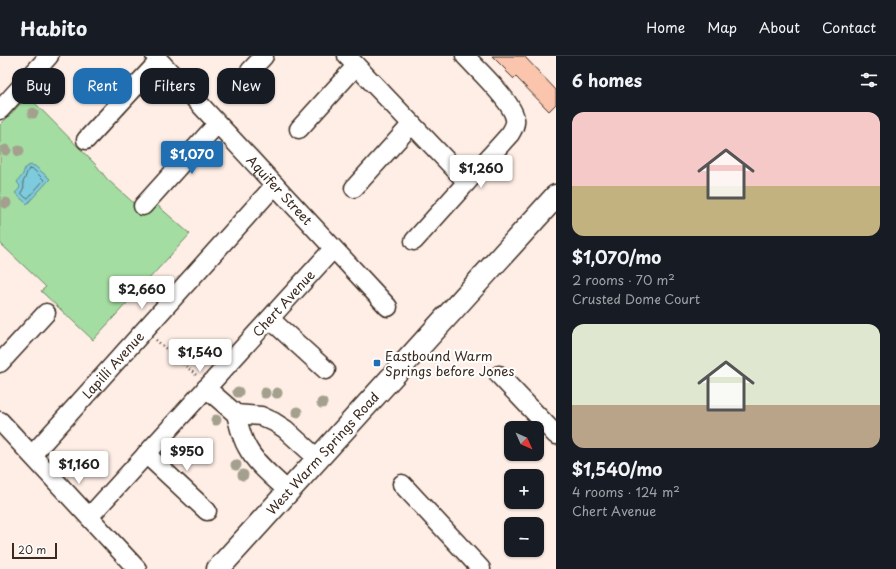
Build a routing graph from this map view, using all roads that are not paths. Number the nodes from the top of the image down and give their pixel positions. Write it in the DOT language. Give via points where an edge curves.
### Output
graph roads {
  1 [pos="49,56"];
  2 [pos="264,56"];
  3 [pos="465,56"];
  4 [pos="157,58"];
  5 [pos="352,61"];
  6 [pos="253,68"];
  7 [pos="0,110"];
  8 [pos="218,124"];
  9 [pos="412,124"];
  10 [pos="299,129"];
  11 [pos="86,140"];
  12 [pos="467,182"];
  13 [pos="275,185"];
  14 [pos="354,188"];
  15 [pos="556,196"];
  16 [pos="143,206"];
  17 [pos="414,241"];
  18 [pos="333,249"];
  19 [pos="388,307"];
  20 [pos="46,313"];
  21 [pos="270,319"];
  22 [pos="0,363"];
  23 [pos="326,370"];
  24 [pos="499,375"];
  25 [pos="207,387"];
  26 [pos="236,414"];
  27 [pos="0,421"];
  28 [pos="556,435"];
  29 [pos="146,454"];
  30 [pos="32,455"];
  31 [pos="318,459"];
  32 [pos="402,484"];
  33 [pos="288,491"];
  34 [pos="207,511"];
  35 [pos="89,517"];
  36 [pos="137,569"];
  37 [pos="218,569"];
  38 [pos="481,569"];
  1 -- 7 [label="street"];
  2 -- 6 [label="street"];
  3 -- 12 [label="street" via="505,99 516,120 510,134"];
  4 -- 8 [label="street, Aquifer Street"];
  4 -- 11 [label="street"];
  5 -- 9 [label="street"];
  5 -- 10 [label="street"];
  8 -- 13 [label="street, Aquifer Street"];
  8 -- 16 [label="street"];
  9 -- 12 [label="street"];
  9 -- 14 [label="street"];
  12 -- 17 [label="street"];
  13 -- 18 [label="street, Aquifer Street"];
  13 -- 30 [label="street, Lapilli Avenue"];
  15 -- 31 [label="main road, West Warm Springs Road"];
  18 -- 19 [label="street, Aquifer Street"];
  18 -- 21 [label="street, Chert Avenue"];
  20 -- 22 [label="street"];
  21 -- 23 [label="street"];
  21 -- 25 [label="street, Chert Avenue"];
  24 -- 28 [label="street"];
  25 -- 26 [label="street"];
  25 -- 29 [label="street, Chert Avenue"];
  26 -- 31 [label="street" via="261,416 274,422"];
  26 -- 33 [label="street" via="247,448"];
  27 -- 30 [label="street"];
  29 -- 34 [label="street"];
  29 -- 35 [label="street, Chert Avenue"];
  30 -- 35 [label="street"];
  31 -- 33 [label="main road, West Warm Springs Road"];
  32 -- 38 [label="street"];
  33 -- 37 [label="main road, West Warm Springs Road"];
  35 -- 36 [label="street"];
}
